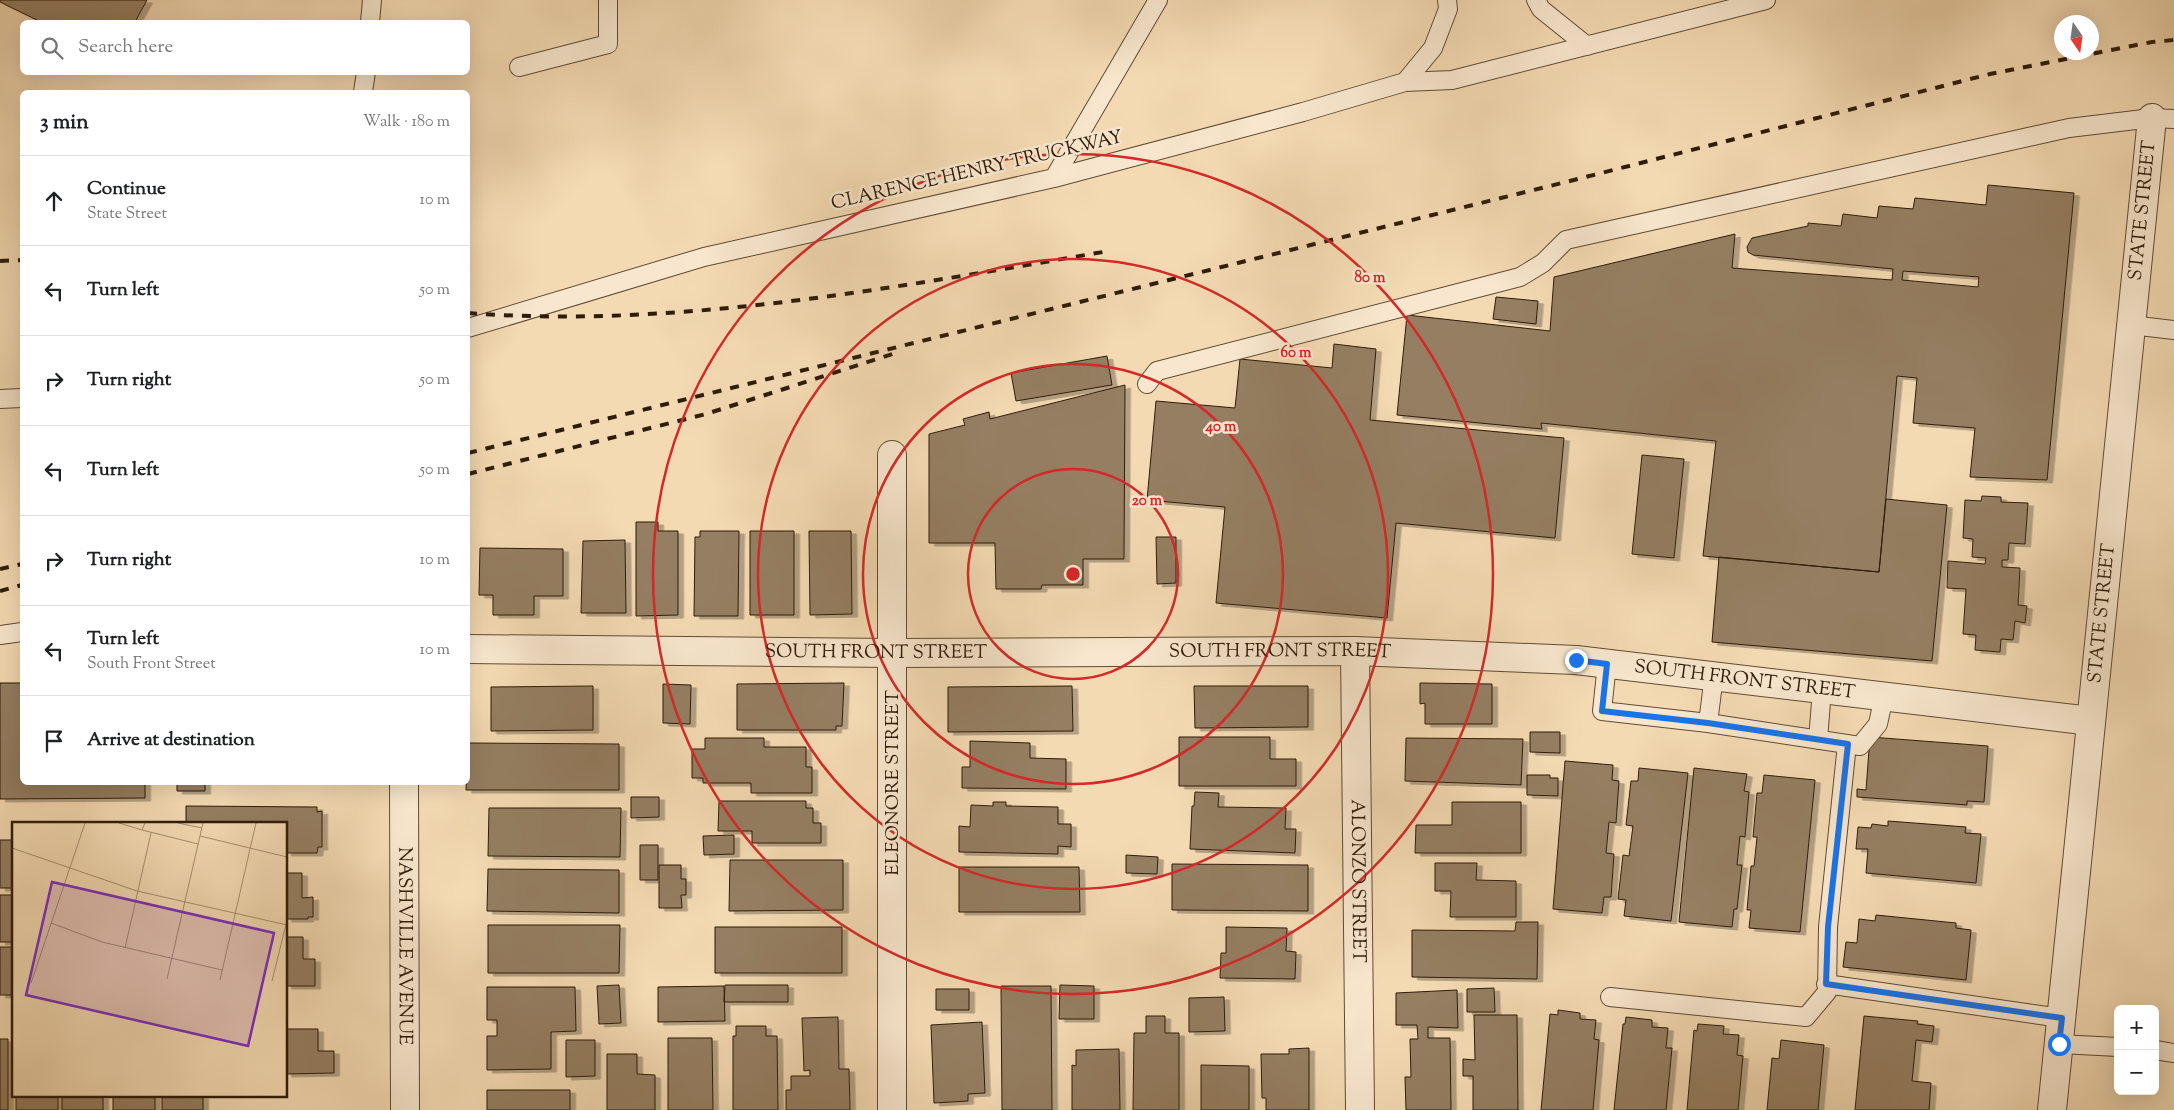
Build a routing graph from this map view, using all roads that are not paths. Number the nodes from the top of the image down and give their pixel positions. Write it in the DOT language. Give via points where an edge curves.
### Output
graph roads {
  1 [pos="372,0"];
  2 [pos="608,0"];
  3 [pos="1158,0"];
  4 [pos="1447,0"];
  5 [pos="1536,0"];
  6 [pos="1766,0"];
  7 [pos="370,20"];
  8 [pos="1587,46"];
  9 [pos="519,67"];
  10 [pos="366,75"];
  11 [pos="1405,82"];
  12 [pos="363,90"];
  13 [pos="2163,119"];
  14 [pos="1054,178"];
  15 [pos="2131,325"];
  16 [pos="470,327"];
  17 [pos="2174,330"];
  18 [pos="1147,384"];
  19 [pos="20,398"];
  20 [pos="0,399"];
  21 [pos="892,456"];
  22 [pos="20,632"];
  23 [pos="0,635"];
  24 [pos="470,649"];
  25 [pos="1355,651"];
  26 [pos="894,653"];
  27 [pos="1607,664"];
  28 [pos="1714,676"];
  29 [pos="1822,689"];
  30 [pos="1884,696"];
  31 [pos="2091,721"];
  32 [pos="1708,723"];
  33 [pos="1818,740"];
  34 [pos="1848,744"];
  35 [pos="404,785"];
  36 [pos="1826,984"];
  37 [pos="1610,997"];
  38 [pos="2060,1031"];
  39 [pos="2114,1046"];
  40 [pos="2159,1051"];
  41 [pos="2174,1053"];
  42 [pos="405,1110"];
  43 [pos="892,1110"];
  44 [pos="1360,1110"];
  45 [pos="2052,1110"];
  1 -- 7 [label="lane"];
  2 -- 9 [label="lane" via="608,44"];
  3 -- 14 [label="lane"];
  4 -- 11 [label="lane" via="1448,9 1432,48"];
  5 -- 8 [label="lane" via="1541,9"];
  6 -- 8 [label="lane, CLARENCE HENRY TRUCKWAY"];
  8 -- 11 [label="lane, CLARENCE HENRY TRUCKWAY" via="1452,80"];
  10 -- 12 [label="lane"];
  11 -- 14 [label="lane, CLARENCE HENRY TRUCKWAY"];
  13 -- 15 [label="street, STATE STREET"];
  13 -- 18 [label="lane" via="2069,128 1566,240 1543,264 1520,276 1157,371"];
  14 -- 16 [label="lane, CLARENCE HENRY TRUCKWAY" via="704,257"];
  15 -- 17 [label="lane"];
  15 -- 31 [label="street, STATE STREET"];
  19 -- 20 [label="lane"];
  21 -- 26 [label="street, ELEONORE STREET"];
  22 -- 23 [label="lane"];
  24 -- 26 [label="street, SOUTH FRONT STREET"];
  25 -- 26 [label="street, SOUTH FRONT STREET"];
  25 -- 27 [label="street, SOUTH FRONT STREET"];
  25 -- 44 [label="street, ALONZO STREET"];
  26 -- 43 [label="street, ELEONORE STREET"];
  27 -- 28 [label="street, SOUTH FRONT STREET"];
  27 -- 32 [label="lane" via="1602,711"];
  28 -- 29 [label="street, SOUTH FRONT STREET"];
  28 -- 32 [label="lane"];
  29 -- 30 [label="street, SOUTH FRONT STREET"];
  29 -- 33 [label="lane"];
  30 -- 31 [label="street, SOUTH FRONT STREET"];
  30 -- 34 [label="lane" via="1878,724 1860,746"];
  31 -- 38 [label="street, STATE STREET"];
  32 -- 33 [label="lane"];
  33 -- 34 [label="lane"];
  34 -- 36 [label="lane" via="1828,927"];
  35 -- 42 [label="street, NASHVILLE AVENUE"];
  36 -- 37 [label="lane" via="1827,992 1806,1017"];
  36 -- 38 [label="lane"];
  38 -- 39 [label="lane"];
  38 -- 45 [label="street, STATE STREET"];
  40 -- 41 [label="lane"];
}
